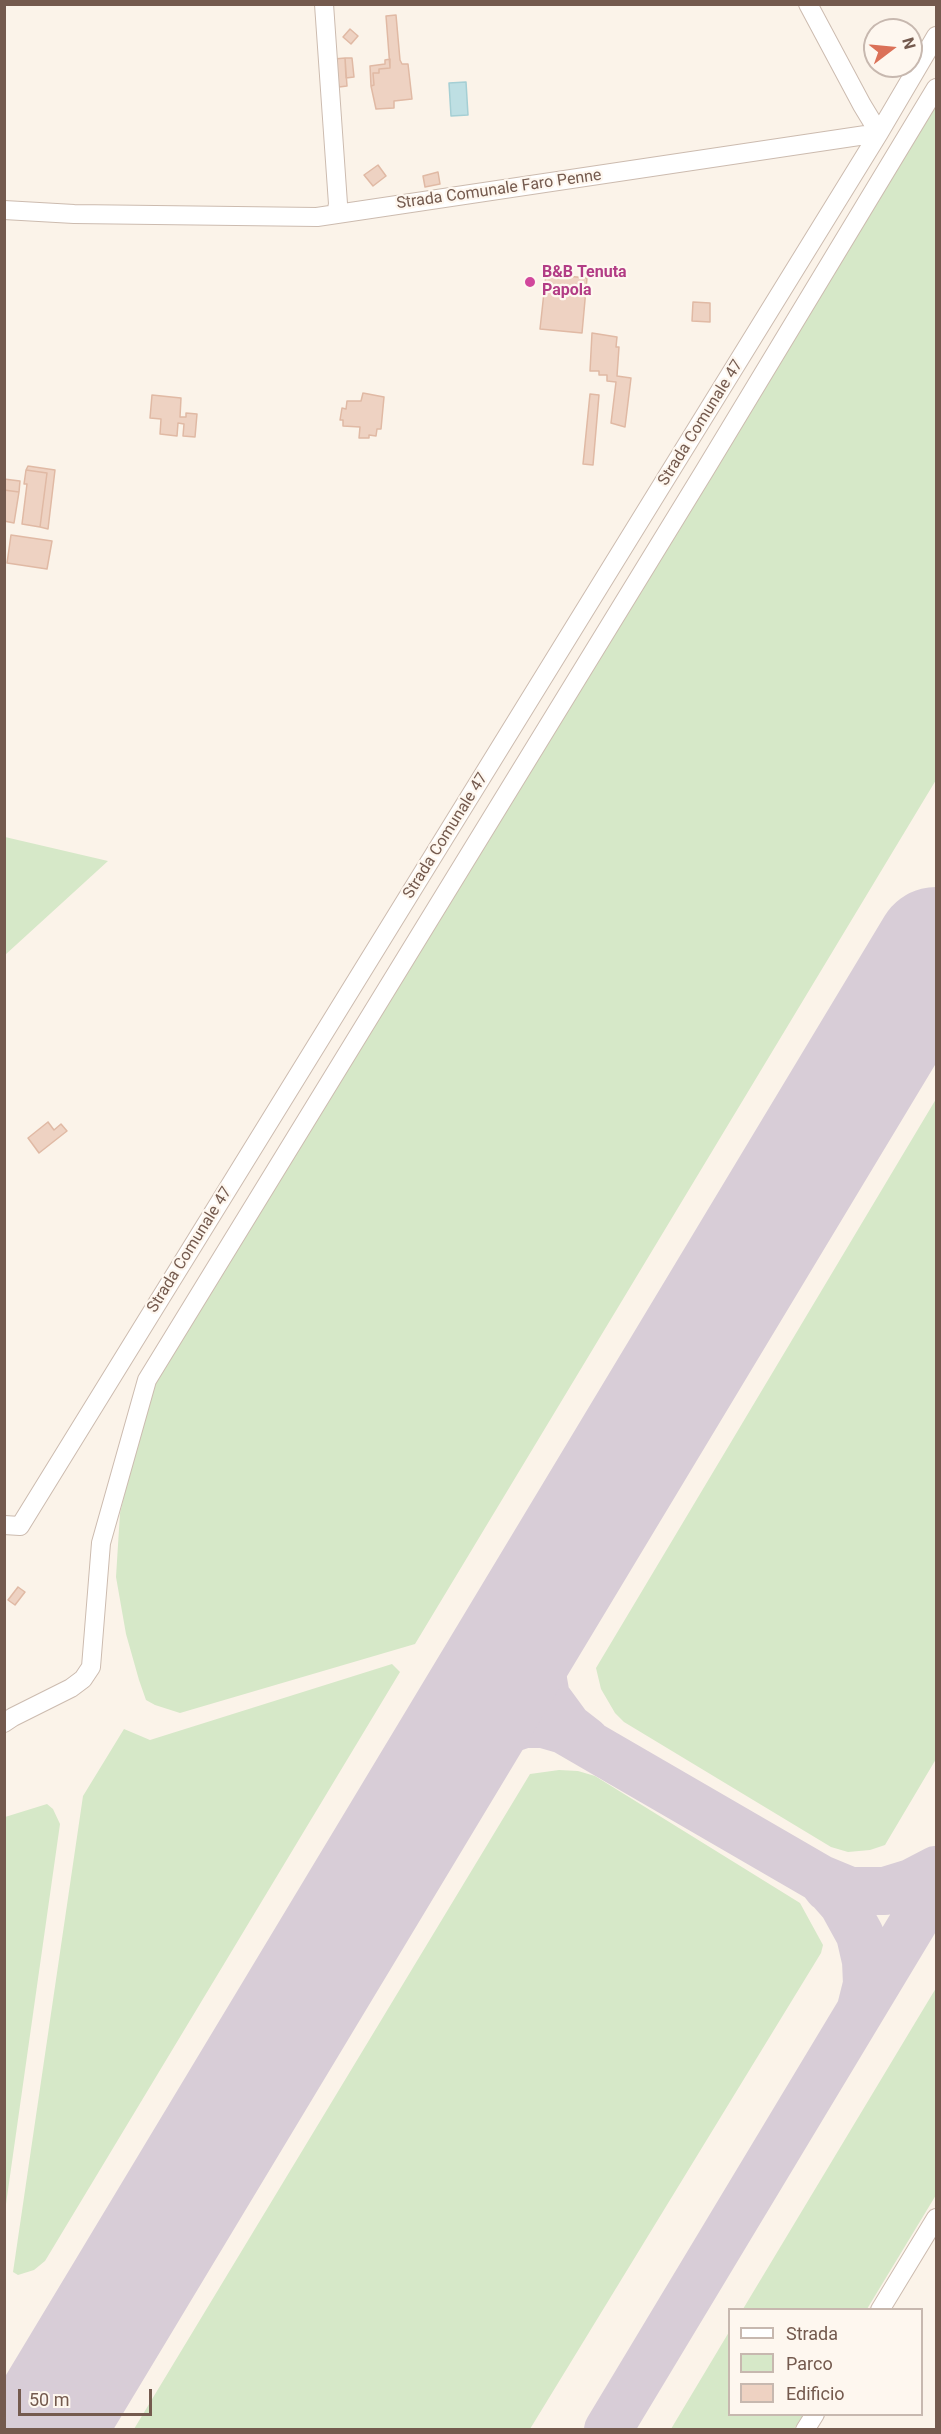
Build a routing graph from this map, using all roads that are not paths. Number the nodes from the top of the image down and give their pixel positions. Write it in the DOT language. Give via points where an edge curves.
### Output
graph roads {
  1 [pos="324,4"];
  2 [pos="808,4"];
  3 [pos="936,36"];
  4 [pos="936,88"];
  5 [pos="879,133"];
  6 [pos="4,210"];
  7 [pos="336,214"];
  8 [pos="4,1524"];
  9 [pos="4,1723"];
  10 [pos="936,2218"];
  11 [pos="881,2308"];
  12 [pos="814,2416"];
  13 [pos="806,2430"];
  1 -- 7 [label="street"];
  2 -- 5 [label="street"];
  3 -- 5 [label="street"];
  4 -- 9 [label="street" via="147,1380 101,1543 91,1667 71,1688"];
  5 -- 7 [label="street, Strada Comunale Faro Penne"];
  5 -- 8 [label="street, Strada Comunale 47" via="20,1526"];
  6 -- 7 [label="street, Strada Comunale Faro Penne" via="74,214"];
  10 -- 11 [label="street"];
  12 -- 13 [label="street"];
}
